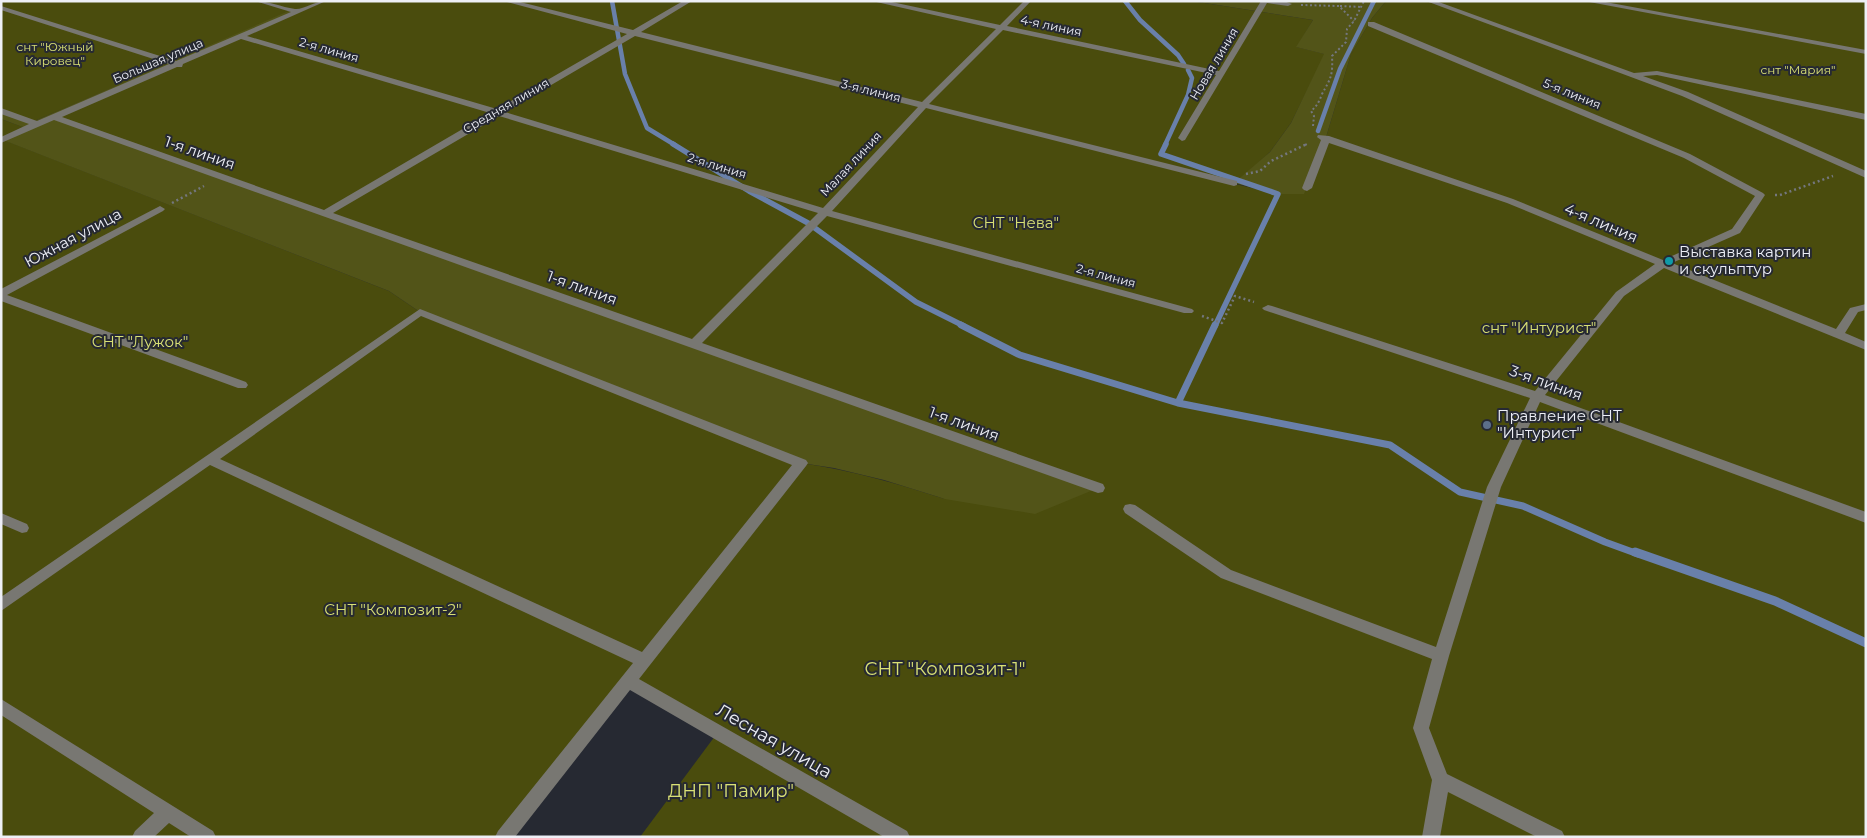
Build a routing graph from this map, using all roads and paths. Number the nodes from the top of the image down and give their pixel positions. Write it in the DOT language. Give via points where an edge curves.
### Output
graph roads {
  1 [pos="258,1"];
  2 [pos="323,1"];
  3 [pos="506,1"];
  4 [pos="688,1"];
  5 [pos="875,1"];
  6 [pos="1028,1"];
  7 [pos="1266,1"];
  8 [pos="1364,1"];
  9 [pos="1429,1"];
  10 [pos="1587,1"];
  11 [pos="1288,4"];
  12 [pos="1339,6"];
  13 [pos="1362,7"];
  14 [pos="1,8"];
  15 [pos="298,12"];
  16 [pos="1354,21"];
  17 [pos="1371,24"];
  18 [pos="1002,28"];
  19 [pos="632,33"];
  20 [pos="241,37"];
  21 [pos="1866,52"];
  22 [pos="179,64"];
  23 [pos="1222,74"];
  24 [pos="1629,74"];
  25 [pos="924,105"];
  26 [pos="1311,111"];
  27 [pos="1,112"];
  28 [pos="496,112"];
  29 [pos="1866,117"];
  30 [pos="56,118"];
  31 [pos="39,125"];
  32 [pos="1324,137"];
  33 [pos="1182,138"];
  34 [pos="1,140"];
  35 [pos="1846,165"];
  36 [pos="1242,174"];
  37 [pos="1866,175"];
  38 [pos="223,177"];
  39 [pos="1234,184"];
  40 [pos="1307,188"];
  41 [pos="1760,195"];
  42 [pos="160,209"];
  43 [pos="325,213"];
  44 [pos="822,215"];
  45 [pos="1662,264"];
  46 [pos="1,295"];
  47 [pos="1866,307"];
  48 [pos="1268,308"];
  49 [pos="1188,311"];
  50 [pos="1838,335"];
  51 [pos="694,344"];
  52 [pos="1866,346"];
  53 [pos="242,385"];
  54 [pos="1537,396"];
  55 [pos="211,460"];
  56 [pos="1098,488"];
  57 [pos="1130,509"];
  58 [pos="1,518"];
  59 [pos="1866,518"];
  60 [pos="22,528"];
  61 [pos="1,605"];
  62 [pos="1441,656"];
  63 [pos="643,660"];
  64 [pos="627,680"];
  65 [pos="1,706"];
  66 [pos="1441,780"];
  67 [pos="168,812"];
  68 [pos="141,837"];
  69 [pos="207,837"];
  70 [pos="504,837"];
  71 [pos="900,837"];
  72 [pos="1431,837"];
  73 [pos="1556,837"];
  1 -- 15 [label="street"];
  2 -- 15 [label="street, Большая улица"];
  3 -- 19 [label="street, 3-я линия"];
  4 -- 19 [label="street, Средняя линия"];
  5 -- 18 [label="street, 4-я линия"];
  6 -- 18 [label="street, Малая линия"];
  7 -- 11 [label="street, Новая линия"];
  7 -- 23 [label="street, Новая линия"];
  8 -- 13 [label="path"];
  9 -- 24 [label="street"];
  10 -- 21 [label="street"];
  11 -- 12 [label="path"];
  12 -- 13 [label="path"];
  12 -- 16 [label="path"];
  13 -- 16 [label="path"];
  14 -- 22 [label="street"];
  15 -- 20 [label="street, Большая улица"];
  16 -- 26 [label="path" via="1347,30 1349,38 1332,56 1333,73 1328,87"];
  17 -- 41 [label="street, 5-я линия" via="1687,156"];
  18 -- 23 [label="street, 4-я линия"];
  18 -- 25 [label="street, Малая линия"];
  19 -- 25 [label="street, 3-я линия"];
  19 -- 28 [label="street, Средняя линия"];
  20 -- 22 [label="street, Большая улица"];
  20 -- 28 [label="street, 2-я линия"];
  22 -- 30 [label="street, Большая улица"];
  23 -- 33 [label="street, Новая линия"];
  24 -- 29 [label="street" via="1657,73"];
  24 -- 35 [label="street" via="1684,94"];
  25 -- 39 [label="street, 3-я линия"];
  25 -- 44 [label="street, Малая линия"];
  27 -- 31 [label="street"];
  28 -- 43 [label="street, Средняя линия"];
  28 -- 44 [label="street, 2-я линия"];
  30 -- 31 [label="street, Большая улица"];
  30 -- 38 [label="street, 1-я линия"];
  31 -- 34 [label="street, Большая улица"];
  32 -- 36 [label="path" via="1271,161 1260,171"];
  32 -- 40 [label="street"];
  32 -- 45 [label="street, 4-я линия" via="1510,202"];
  35 -- 37 [label="street"];
  35 -- 41 [label="path" via="1839,173 1780,196"];
  38 -- 42 [label="path"];
  38 -- 43 [label="street, 1-я линия"];
  41 -- 45 [label="street" via="1736,230"];
  42 -- 46 [label="street, Южная улица"];
  43 -- 51 [label="street, 1-я линия"];
  44 -- 49 [label="street, 2-я линия"];
  44 -- 51 [label="street, Малая линия"];
  45 -- 50 [label="street, 4-я линия"];
  45 -- 54 [label="street" via="1620,294"];
  46 -- 53 [label="street"];
  47 -- 50 [label="street" via="1854,310"];
  48 -- 49 [label="path" via="1235,296 1222,323"];
  48 -- 54 [label="street, 3-я линия"];
  50 -- 52 [label="street, 4-я линия"];
  51 -- 56 [label="street, 1-я линия"];
  54 -- 59 [label="street, 3-я линия"];
  54 -- 62 [label="street" via="1494,487"];
  55 -- 61 [label="street"];
  55 -- 63 [label="street"];
  55 -- 63 [label="street" via="420,312 801,463"];
  57 -- 62 [label="street" via="1226,574"];
  58 -- 60 [label="street"];
  62 -- 66 [label="street" via="1421,728"];
  63 -- 64 [label="street"];
  64 -- 70 [label="street"];
  64 -- 71 [label="street, Лесная улица"];
  65 -- 67 [label="street"];
  66 -- 72 [label="street"];
  66 -- 73 [label="street"];
  67 -- 68 [label="street"];
  67 -- 69 [label="street"];
}
